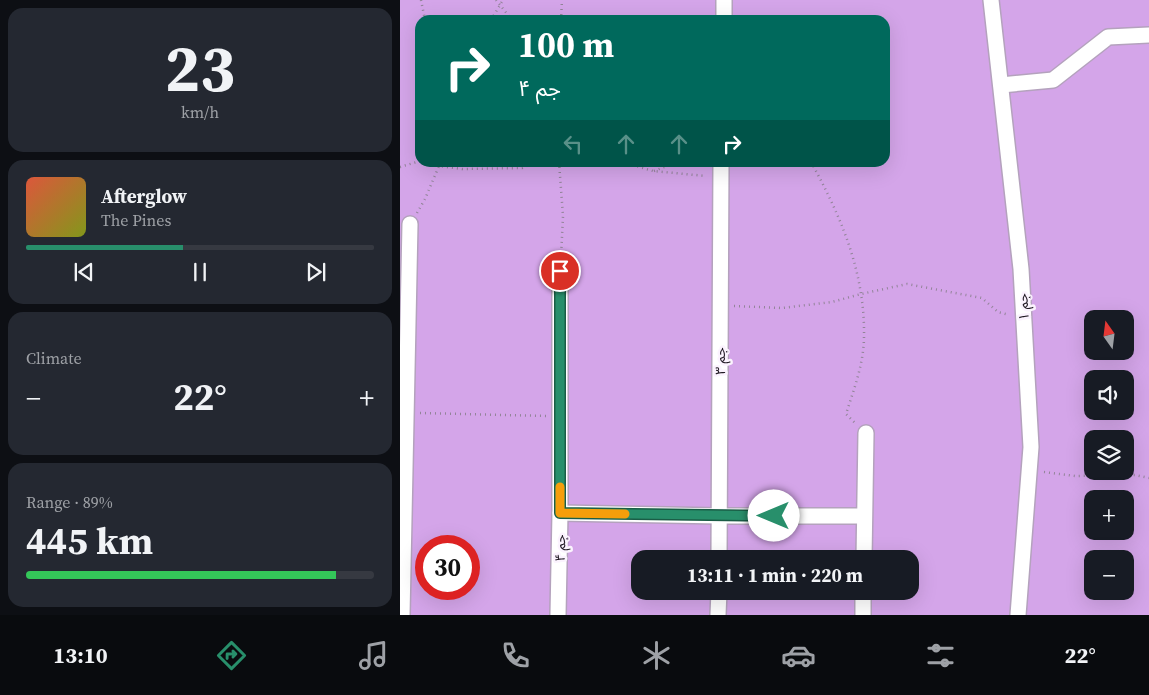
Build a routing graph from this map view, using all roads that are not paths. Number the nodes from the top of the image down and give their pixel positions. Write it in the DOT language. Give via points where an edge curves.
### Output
graph roads {
  1 [pos="724,0"];
  2 [pos="991,0"];
  3 [pos="724,15"];
  4 [pos="1149,35"];
  5 [pos="1001,85"];
  6 [pos="720,170"];
  7 [pos="410,224"];
  8 [pos="560,271"];
  9 [pos="866,433"];
  10 [pos="560,513"];
  11 [pos="720,516"];
  12 [pos="864,516"];
  13 [pos="719,550"];
  14 [pos="864,550"];
  15 [pos="719,600"];
  16 [pos="864,600"];
  17 [pos="402,615"];
  18 [pos="558,615"];
  19 [pos="718,615"];
  20 [pos="863,615"];
  21 [pos="1018,615"];
  1 -- 3 [label="street"];
  2 -- 5 [label="street, جم ۱"];
  4 -- 5 [label="street" via="1108,37 1053,80"];
  5 -- 21 [label="street, جم ۱" via="1021,269 1031,447"];
  6 -- 11 [label="street, جم ۳"];
  7 -- 17 [label="street"];
  8 -- 10 [label="street, جم ۴"];
  9 -- 12 [label="street"];
  10 -- 11 [label="street"];
  10 -- 18 [label="street, جم ۴"];
  11 -- 12 [label="street"];
  11 -- 13 [label="street, جم ۳"];
  12 -- 14 [label="street"];
  15 -- 19 [label="street"];
  16 -- 20 [label="street"];
}
